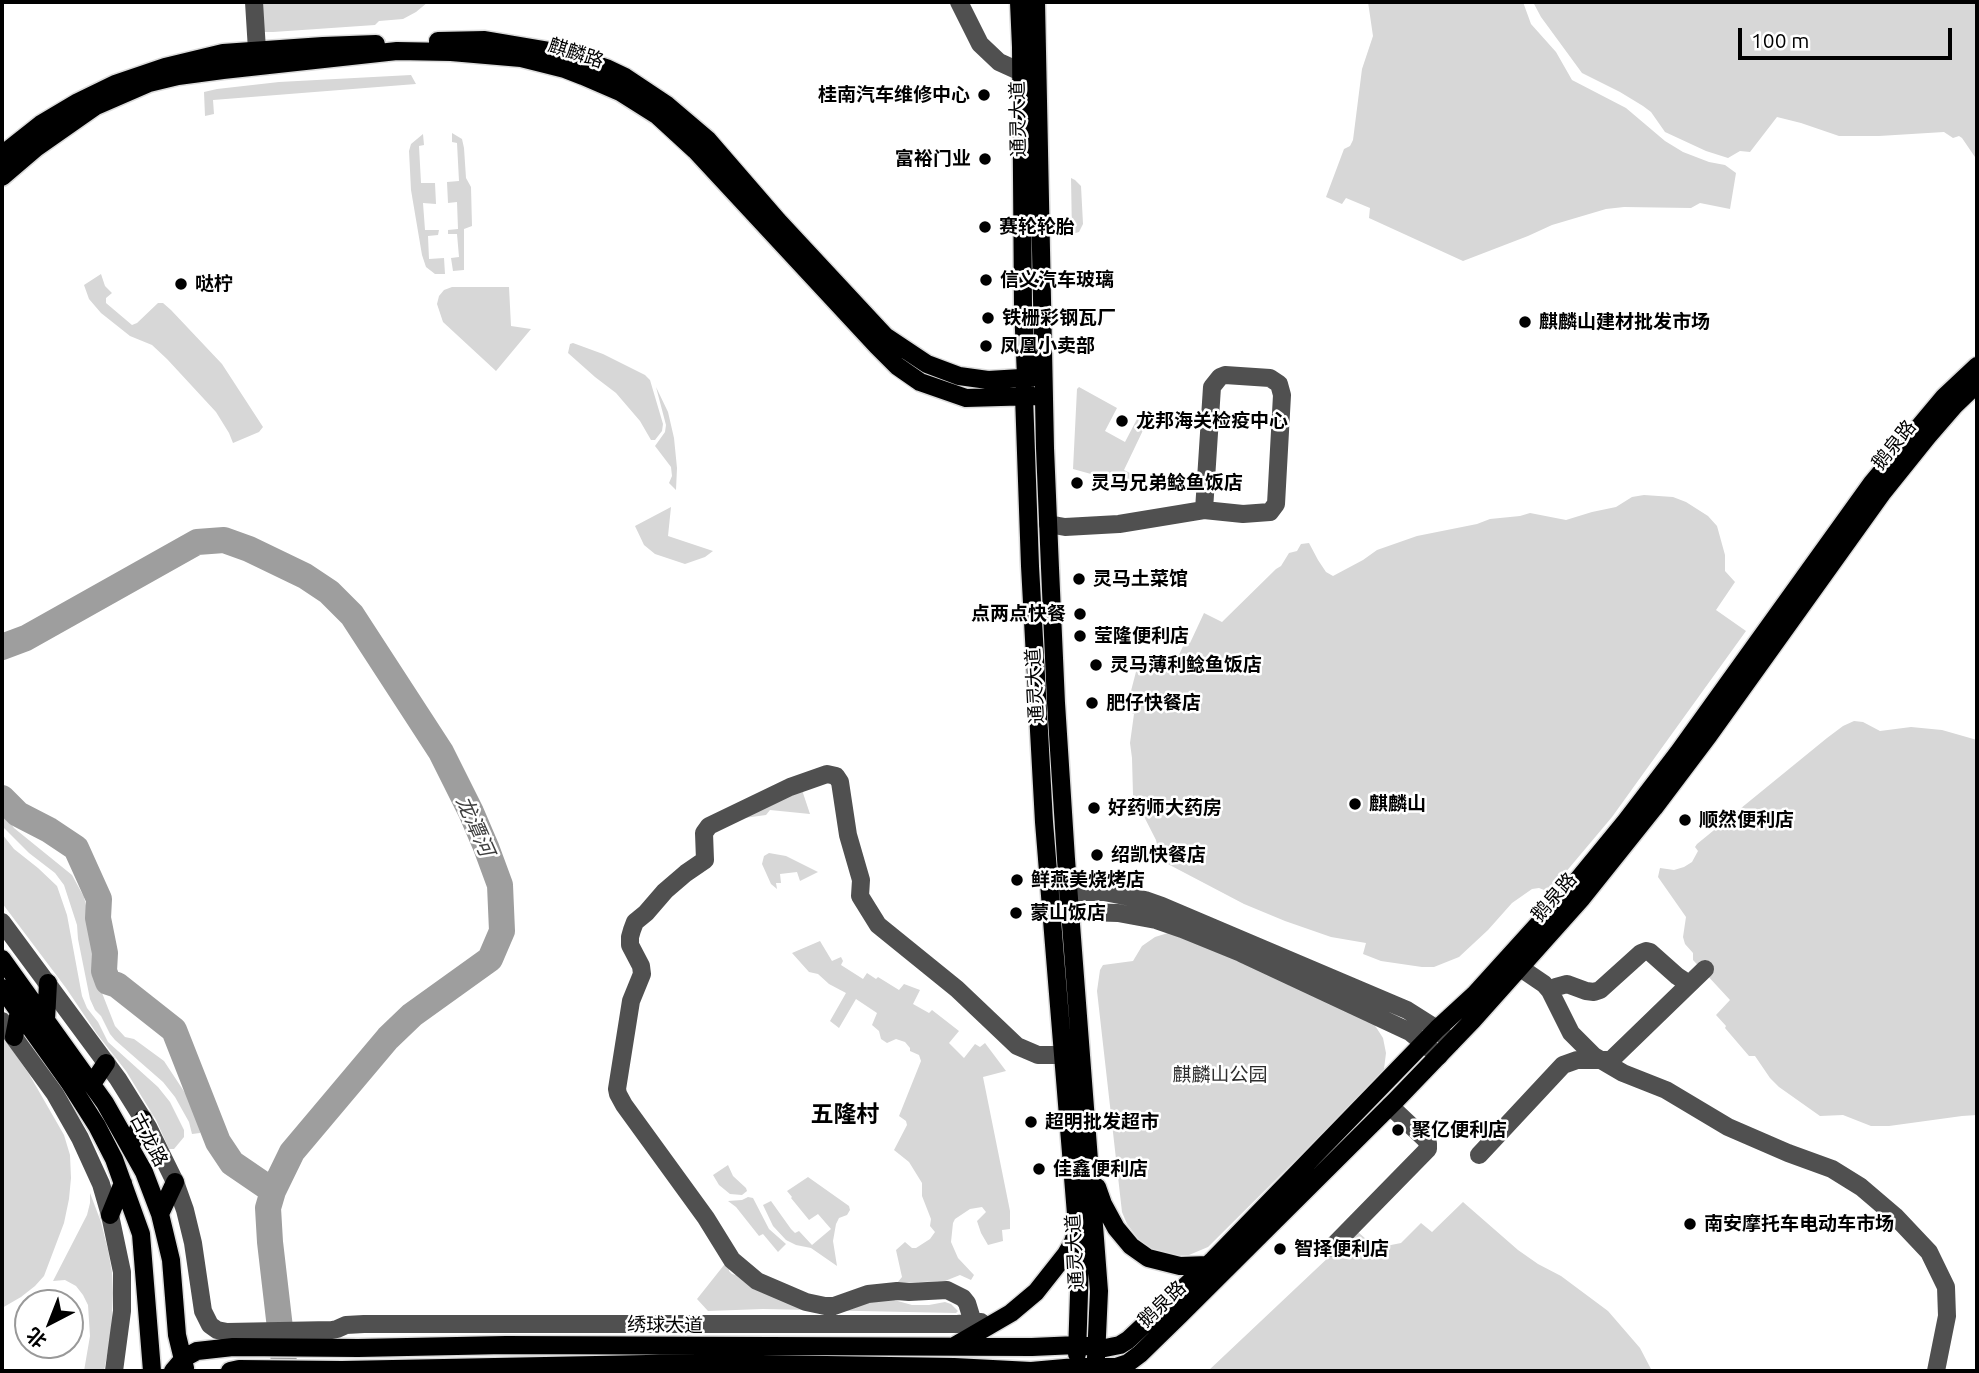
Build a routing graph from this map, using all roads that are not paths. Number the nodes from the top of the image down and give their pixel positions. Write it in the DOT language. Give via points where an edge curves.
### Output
graph roads {
  1 [pos="254,2"];
  2 [pos="959,2"];
  3 [pos="1019,2"];
  4 [pos="1036,2"];
  5 [pos="257,50"];
  6 [pos="1021,72"];
  7 [pos="2,155"];
  8 [pos="2,177"];
  9 [pos="1977,366"];
  10 [pos="1026,377"];
  11 [pos="1045,377"];
  12 [pos="1977,384"];
  13 [pos="1024,396"];
  14 [pos="1045,396"];
  15 [pos="1204,510"];
  16 [pos="1048,524"];
  17 [pos="1050,892"];
  18 [pos="1070,892"];
  19 [pos="1071,910"];
  20 [pos="1052,911"];
  21 [pos="2,922"];
  22 [pos="2,959"];
  23 [pos="1520,967"];
  24 [pos="1705,969"];
  25 [pos="48,983"];
  26 [pos="1689,984"];
  27 [pos="2,988"];
  28 [pos="1550,991"];
  29 [pos="19,1011"];
  30 [pos="46,1020"];
  31 [pos="2,1021"];
  32 [pos="1431,1036"];
  33 [pos="14,1037"];
  34 [pos="1445,1050"];
  35 [pos="1064,1055"];
  36 [pos="1601,1061"];
  37 [pos="106,1063"];
  38 [pos="92,1084"];
  39 [pos="1390,1106"];
  40 [pos="143,1119"];
  41 [pos="130,1147"];
  42 [pos="1479,1155"];
  43 [pos="1090,1165"];
  44 [pos="175,1182"];
  45 [pos="123,1183"];
  46 [pos="160,1214"];
  47 [pos="110,1216"];
  48 [pos="1077,1226"];
  49 [pos="1331,1248"];
  50 [pos="1208,1265"];
  51 [pos="998,1320"];
  52 [pos="969,1324"];
  53 [pos="332,1338"];
  54 [pos="230,1340"];
  55 [pos="1077,1345"];
  56 [pos="954,1346"];
  57 [pos="1097,1347"];
  58 [pos="1127,1365"];
  59 [pos="181,1367"];
  60 [pos="957,1369"];
  61 [pos="1076,1369"];
  62 [pos="1095,1369"];
  63 [pos="234,1370"];
  64 [pos="342,1370"];
  65 [pos="396,1370"];
  66 [pos="114,1371"];
  67 [pos="152,1371"];
  68 [pos="1936,1371"];
  1 -- 5 [label="street"];
  2 -- 6 [label="street" via="980,44 999,62"];
  3 -- 6 [label="main road, 通灵大道"];
  4 -- 11 [label="main road, 通灵大道"];
  5 -- 7 [label="main road, 麒麟路" via="205,57 115,84 50,118"];
  5 -- 10 [label="main road, 麒麟路" via="485,40 562,53 606,68 646,89 707,139 885,336 926,364 959,376 988,380"];
  6 -- 10 [label="main road, 通灵大道"];
  8 -- 13 [label="main road, 麒麟路" via="96,106 149,83 397,51 521,58 565,68 620,92 658,116 877,346 920,382 966,398"];
  9 -- 32 [label="main road, 鹅泉路" via="1944,397 1872,484 1584,873"];
  10 -- 11 [label="main road, 麒麟路"];
  10 -- 13 [label="main road, 通灵大道"];
  11 -- 14 [label="main road, 通灵大道"];
  12 -- 23 [label="main road, 鹅泉路" via="1890,483 1659,801"];
  13 -- 14 [label="main road, 麒麟路"];
  13 -- 17 [label="main road, 通灵大道"];
  14 -- 16 [label="main road, 通灵大道"];
  15 -- 15 [label="street" via="1214,382 1225,375 1270,378 1279,384 1282,395 1274,509 1265,514"];
  15 -- 16 [label="street" via="1119,524"];
  16 -- 18 [label="main road, 通灵大道"];
  17 -- 18 [label="street"];
  17 -- 20 [label="main road, 通灵大道"];
  18 -- 19 [label="main road, 通灵大道"];
  18 -- 32 [label="street" via="1104,892 1162,906 1407,1010"];
  19 -- 20 [label="street"];
  19 -- 32 [label="street" via="1118,913 1182,929 1410,1032"];
  19 -- 43 [label="main road, 通灵大道"];
  20 -- 35 [label="main road, 通灵大道"];
  21 -- 25 [label="street"];
  22 -- 30 [label="main road, 古龙路"];
  23 -- 28 [label="street"];
  23 -- 34 [label="main road, 鹅泉路"];
  24 -- 26 [label="street"];
  25 -- 30 [label="main road"];
  25 -- 37 [label="street"];
  26 -- 28 [label="street" via="1646,951 1600,990 1567,984"];
  26 -- 36 [label="street" via="1616,1056"];
  27 -- 29 [label="main road, 古龙路"];
  28 -- 36 [label="street" via="1571,1033"];
  29 -- 33 [label="main road"];
  29 -- 45 [label="main road, 古龙路" via="97,1126"];
  30 -- 38 [label="main road, 古龙路"];
  31 -- 33 [label="street"];
  32 -- 34 [label="street"];
  32 -- 50 [label="main road, 鹅泉路"];
  33 -- 47 [label="street" via="80,1138"];
  34 -- 39 [label="main road, 鹅泉路"];
  35 -- 48 [label="main road, 通灵大道"];
  35 -- 52 [label="street" via="1038,1055 1017,1046 957,989 878,925 860,896 861,880 836,776 827,774 790,787 709,826 704,833 705,860 665,891 632,930 630,945 642,974 631,1001 618,1094 732,1261 757,1280 825,1306 868,1294 947,1290 967,1303"];
  36 -- 42 [label="street" via="1577,1060 1563,1065"];
  36 -- 68 [label="street" via="1665,1090 1728,1128 1832,1169 1895,1216 1929,1252 1946,1287 1947,1316"];
  37 -- 38 [label="main road"];
  37 -- 40 [label="street"];
  38 -- 41 [label="main road, 古龙路"];
  39 -- 49 [label="street" via="1425,1139 1428,1149"];
  39 -- 58 [label="main road, 鹅泉路"];
  40 -- 41 [label="main road"];
  40 -- 44 [label="street"];
  41 -- 46 [label="main road, 古龙路"];
  43 -- 50 [label="main road" via="1110,1217 1132,1246 1157,1262"];
  43 -- 57 [label="main road, 通灵大道" via="1099,1292"];
  44 -- 46 [label="main road"];
  44 -- 54 [label="street" via="189,1224 203,1311 210,1325"];
  45 -- 47 [label="main road"];
  45 -- 67 [label="main road, 古龙路" via="141,1234"];
  46 -- 59 [label="main road, 古龙路" via="172,1260"];
  47 -- 66 [label="street" via="123,1285"];
  48 -- 51 [label="main road" via="1073,1242 1048,1279"];
  48 -- 55 [label="main road, 通灵大道"];
  50 -- 57 [label="main road, 鹅泉路" via="1128,1340 1111,1348"];
  51 -- 52 [label="street"];
  51 -- 56 [label="main road"];
  52 -- 53 [label="street" via="364,1324 346,1325"];
  53 -- 54 [label="main road, 绣球大道"];
  53 -- 56 [label="main road, 绣球大道" via="358,1348"];
  54 -- 59 [label="main road, 绣球大道" via="197,1351"];
  55 -- 56 [label="main road, 绣球大道"];
  55 -- 57 [label="main road, 绣球大道"];
  55 -- 61 [label="main road, 通灵大道"];
  57 -- 62 [label="main road, 通灵大道"];
  58 -- 62 [label="main road, 鹅泉路"];
  60 -- 61 [label="main road, 绣球大道"];
  60 -- 65 [label="main road, 绣球大道" via="698,1363"];
  61 -- 62 [label="main road, 绣球大道"];
  63 -- 64 [label="main road, 绣球大道"];
  64 -- 65 [label="main road, 绣球大道"];
}
